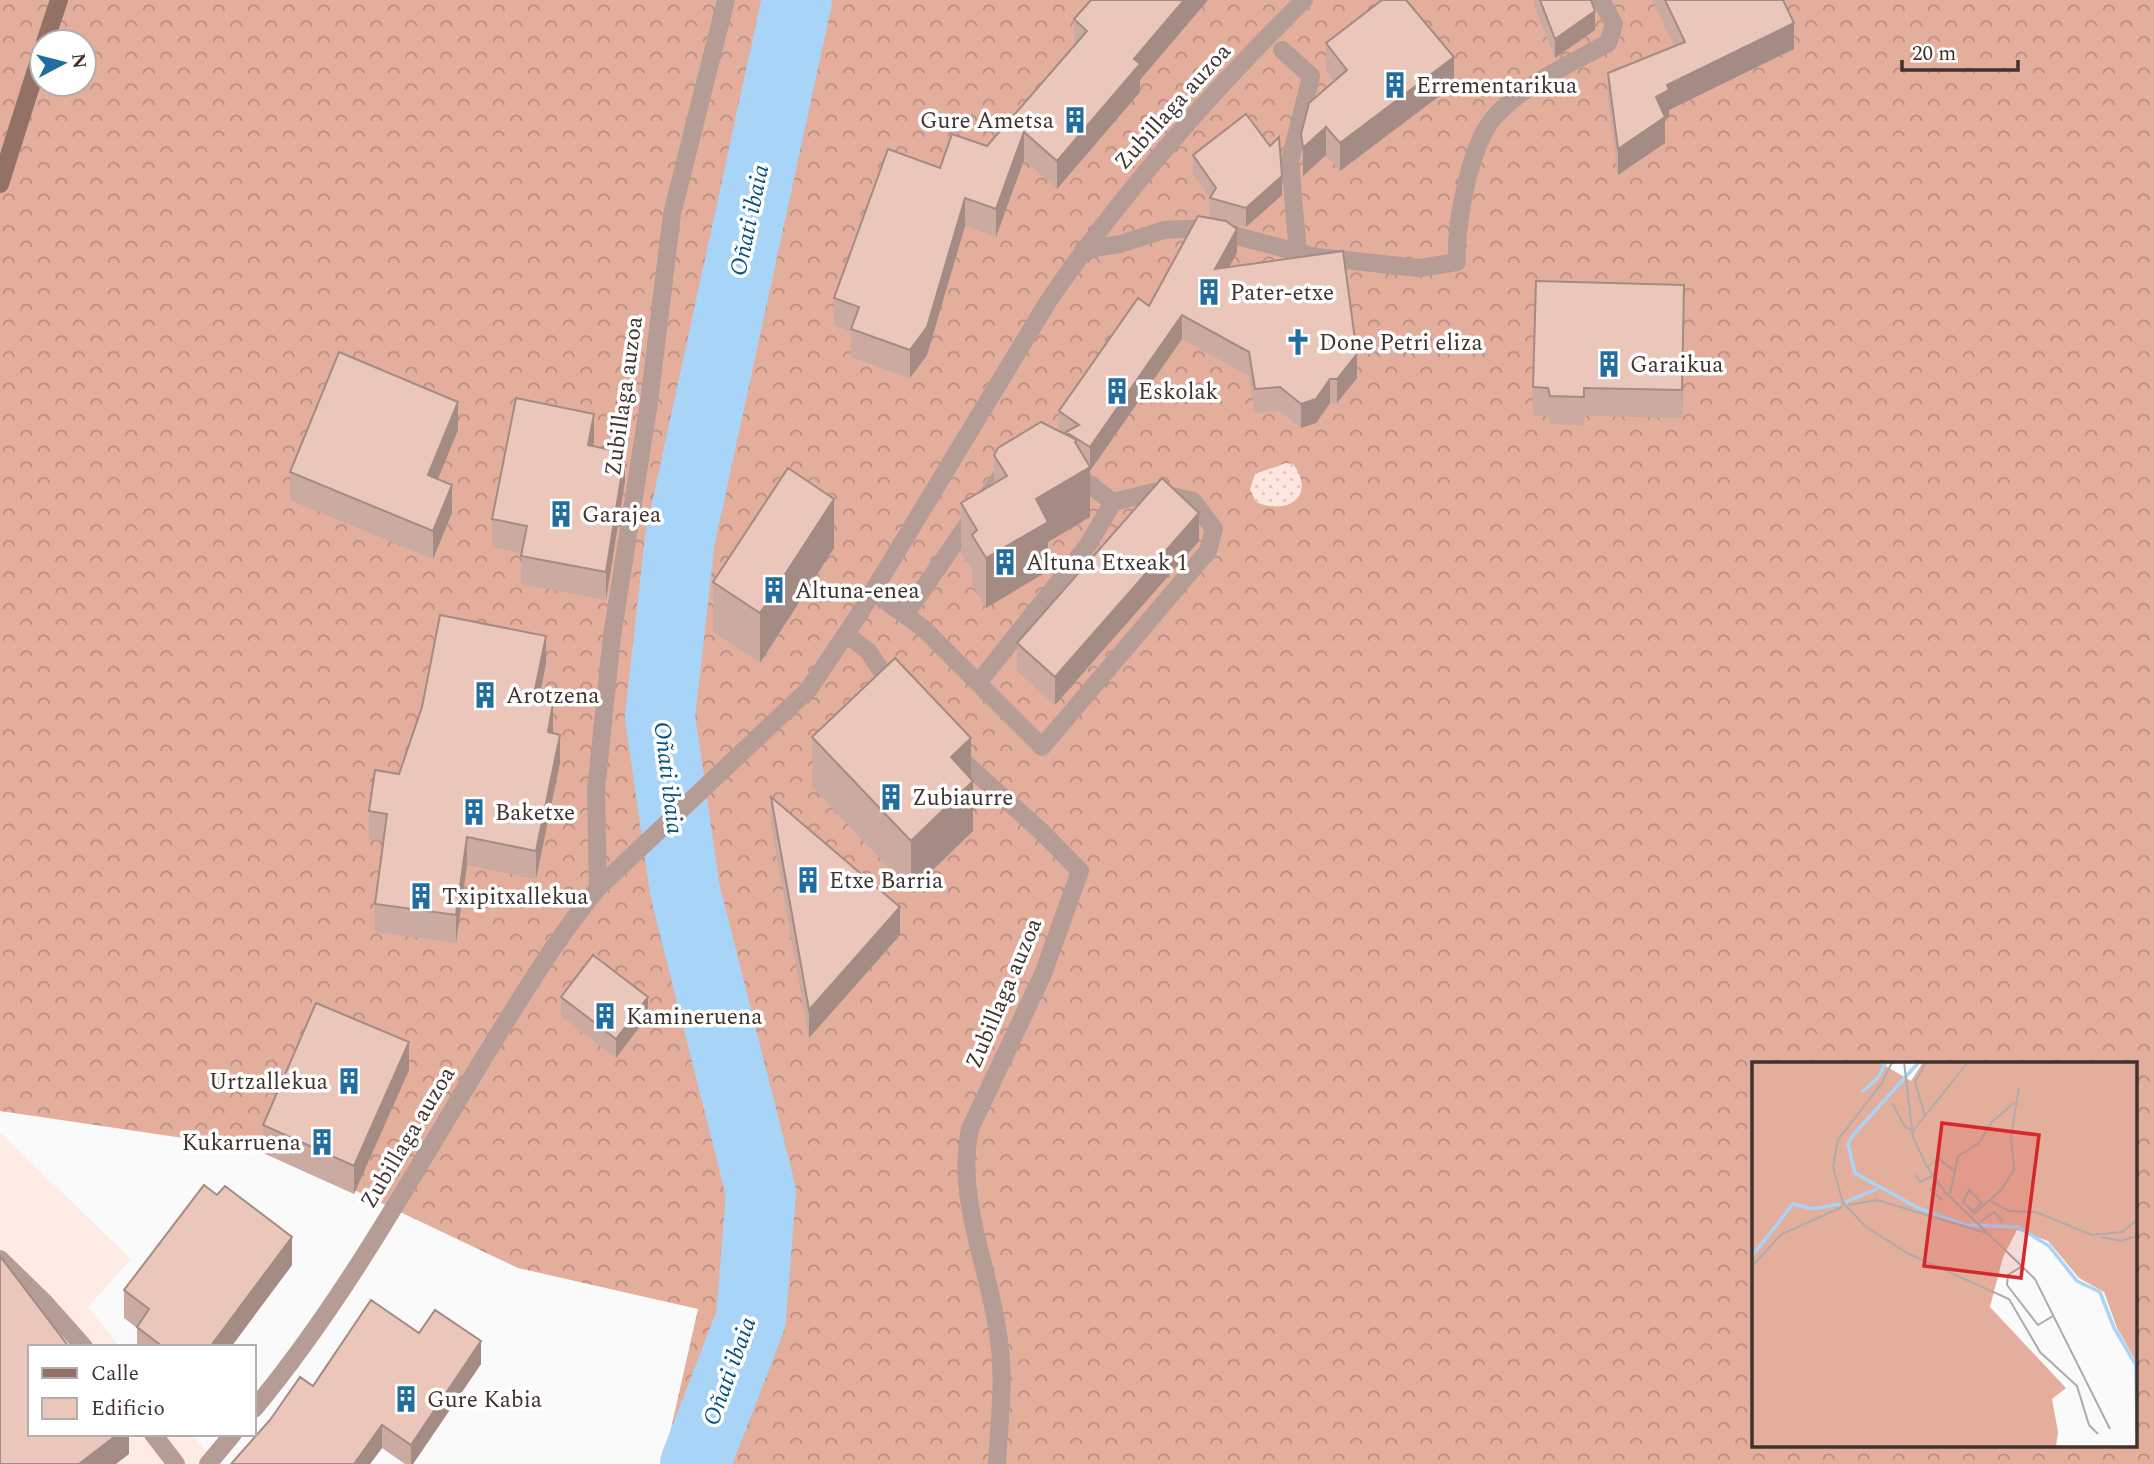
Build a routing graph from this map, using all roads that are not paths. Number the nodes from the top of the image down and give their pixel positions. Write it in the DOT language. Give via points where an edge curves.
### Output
graph roads {
  1 [pos="59,0"];
  2 [pos="726,0"];
  3 [pos="1304,0"];
  4 [pos="1601,0"];
  5 [pos="50,28"];
  6 [pos="1282,50"];
  7 [pos="28,95"];
  8 [pos="0,184"];
  9 [pos="1083,250"];
  10 [pos="1298,253"];
  11 [pos="1027,459"];
  12 [pos="1050,462"];
  13 [pos="1113,502"];
  14 [pos="873,592"];
  15 [pos="905,615"];
  16 [pos="846,634"];
  17 [pos="978,683"];
  18 [pos="902,699"];
  19 [pos="943,742"];
  20 [pos="598,888"];
  21 [pos="0,1259"];
  22 [pos="82,1345"];
  23 [pos="256,1406"];
  24 [pos="155,1436"];
  25 [pos="231,1436"];
  26 [pos="176,1464"];
  27 [pos="208,1464"];
  28 [pos="998,1464"];
  1 -- 5 [label="main road"];
  2 -- 20 [label="street, Zubillaga auzoa" via="671,214 649,402 612,636 596,790"];
  3 -- 9 [label="street, Zubillaga auzoa" via="1199,108"];
  4 -- 10 [label="street" via="1614,24 1608,43 1523,91 1495,115 1464,189 1455,235 1457,262 1419,268"];
  6 -- 10 [label="street" via="1311,76 1290,162"];
  7 -- 8 [label="main road"];
  9 -- 10 [label="street" via="1164,230 1206,228"];
  9 -- 14 [label="street, Zubillaga auzoa"];
  11 -- 15 [label="street" via="1015,460 1003,470"];
  12 -- 13 [label="street" via="1063,465"];
  13 -- 17 [label="street" via="1088,545"];
  13 -- 17 [label="street" via="1154,492 1193,501 1214,529 1208,551 1042,747"];
  14 -- 15 [label="street"];
  14 -- 16 [label="street, Zubillaga auzoa"];
  15 -- 17 [label="street"];
  16 -- 18 [label="street" via="868,651"];
  16 -- 20 [label="street, Zubillaga auzoa" via="809,689"];
  19 -- 28 [label="street, Zubillaga auzoa" via="1080,871 1043,974 970,1129 966,1151 971,1215 999,1340 1003,1392"];
  20 -- 23 [label="street, Zubillaga auzoa" via="517,1003 332,1305"];
  21 -- 22 [label="street"];
  24 -- 26 [label="street"];
  25 -- 27 [label="street"];
}
